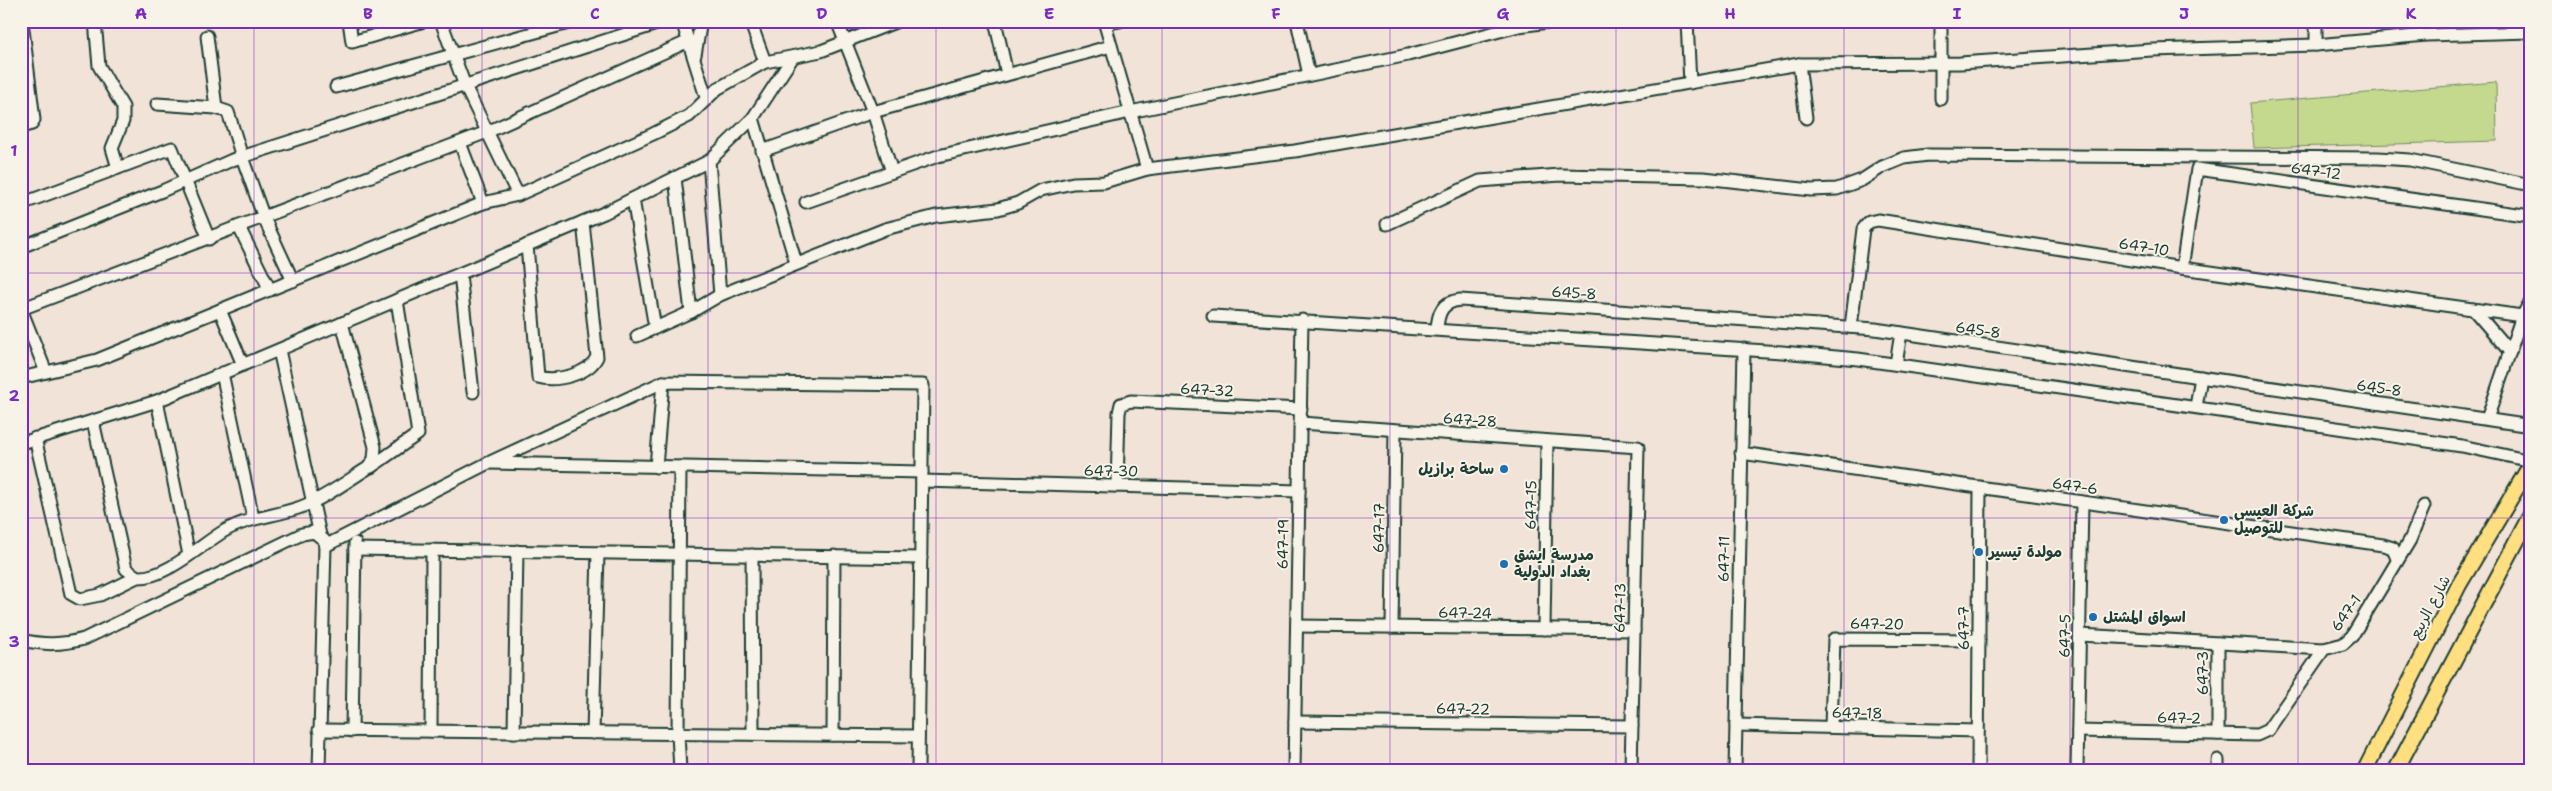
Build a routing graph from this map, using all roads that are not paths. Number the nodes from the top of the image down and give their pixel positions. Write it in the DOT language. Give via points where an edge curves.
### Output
graph roads {
  1 [pos="22,21"];
  2 [pos="95,21"];
  3 [pos="349,21"];
  4 [pos="424,21"];
  5 [pos="441,21"];
  6 [pos="576,21"];
  7 [pos="666,21"];
  8 [pos="682,21"];
  9 [pos="701,21"];
  10 [pos="750,21"];
  11 [pos="837,21"];
  12 [pos="898,21"];
  13 [pos="995,21"];
  14 [pos="1120,21"];
  15 [pos="1297,21"];
  16 [pos="1556,21"];
  17 [pos="1687,21"];
  18 [pos="1941,21"];
  19 [pos="2316,21"];
  20 [pos="1105,22"];
  21 [pos="2531,32"];
  22 [pos="207,36"];
  23 [pos="689,41"];
  24 [pos="846,42"];
  25 [pos="2316,45"];
  26 [pos="1111,46"];
  27 [pos="453,55"];
  28 [pos="695,55"];
  29 [pos="792,57"];
  30 [pos="765,62"];
  31 [pos="1942,63"];
  32 [pos="1800,64"];
  33 [pos="1007,74"];
  34 [pos="1309,75"];
  35 [pos="1690,83"];
  36 [pos="465,86"];
  37 [pos="336,87"];
  38 [pos="706,97"];
  39 [pos="1940,99"];
  40 [pos="157,104"];
  41 [pos="216,108"];
  42 [pos="873,112"];
  43 [pos="1130,112"];
  44 [pos="753,118"];
  45 [pos="1806,118"];
  46 [pos="21,127"];
  47 [pos="487,132"];
  48 [pos="460,143"];
  49 [pos="762,151"];
  50 [pos="242,157"];
  51 [pos="708,161"];
  52 [pos="118,168"];
  53 [pos="1147,169"];
  54 [pos="892,172"];
  55 [pos="675,178"];
  56 [pos="184,181"];
  57 [pos="2531,185"];
  58 [pos="518,195"];
  59 [pos="633,199"];
  60 [pos="483,202"];
  61 [pos="806,202"];
  62 [pos="21,204"];
  63 [pos="2531,216"];
  64 [pos="264,218"];
  65 [pos="583,222"];
  66 [pos="1386,224"];
  67 [pos="240,227"];
  68 [pos="209,239"];
  69 [pos="21,246"];
  70 [pos="527,246"];
  71 [pos="796,263"];
  72 [pos="2182,268"];
  73 [pos="460,274"];
  74 [pos="293,281"];
  75 [pos="270,290"];
  76 [pos="720,295"];
  77 [pos="397,300"];
  78 [pos="2531,301"];
  79 [pos="2473,309"];
  80 [pos="220,310"];
  81 [pos="691,312"];
  82 [pos="1213,316"];
  83 [pos="2522,316"];
  84 [pos="1302,320"];
  85 [pos="342,323"];
  86 [pos="1851,327"];
  87 [pos="655,328"];
  88 [pos="1437,329"];
  89 [pos="1901,334"];
  90 [pos="637,336"];
  91 [pos="1744,349"];
  92 [pos="279,350"];
  93 [pos="2510,352"];
  94 [pos="1896,364"];
  95 [pos="243,365"];
  96 [pos="46,372"];
  97 [pos="222,374"];
  98 [pos="2201,377"];
  99 [pos="21,378"];
  100 [pos="663,382"];
  101 [pos="473,392"];
  102 [pos="157,401"];
  103 [pos="2196,408"];
  104 [pos="1301,409"];
  105 [pos="2487,419"];
  106 [pos="93,421"];
  107 [pos="1300,423"];
  108 [pos="2531,426"];
  109 [pos="1395,430"];
  110 [pos="1548,441"];
  111 [pos="1638,448"];
  112 [pos="1741,453"];
  113 [pos="2531,462"];
  114 [pos="488,464"];
  115 [pos="656,467"];
  116 [pos="680,467"];
  117 [pos="368,468"];
  118 [pos="922,477"];
  119 [pos="1117,486"];
  120 [pos="1980,487"];
  121 [pos="1299,491"];
  122 [pos="314,501"];
  123 [pos="2082,502"];
  124 [pos="2424,506"];
  125 [pos="2531,514"];
  126 [pos="253,518"];
  127 [pos="355,531"];
  128 [pos="320,535"];
  129 [pos="325,546"];
  130 [pos="354,549"];
  131 [pos="432,550"];
  132 [pos="517,551"];
  133 [pos="598,553"];
  134 [pos="678,554"];
  135 [pos="189,555"];
  136 [pos="752,555"];
  137 [pos="834,556"];
  138 [pos="921,558"];
  139 [pos="2398,558"];
  140 [pos="137,577"];
  141 [pos="1296,626"];
  142 [pos="1392,627"];
  143 [pos="1544,629"];
  144 [pos="1634,630"];
  145 [pos="2080,635"];
  146 [pos="21,640"];
  147 [pos="1978,640"];
  148 [pos="2218,643"];
  149 [pos="2324,649"];
  150 [pos="2274,720"];
  151 [pos="1294,722"];
  152 [pos="1736,725"];
  153 [pos="1632,726"];
  154 [pos="1831,727"];
  155 [pos="319,730"];
  156 [pos="352,731"];
  157 [pos="1978,731"];
  158 [pos="2078,731"];
  159 [pos="431,732"];
  160 [pos="514,732"];
  161 [pos="593,733"];
  162 [pos="678,734"];
  163 [pos="753,734"];
  164 [pos="2218,734"];
  165 [pos="833,735"];
  166 [pos="918,736"];
  167 [pos="319,770"];
  168 [pos="680,770"];
  169 [pos="918,770"];
  170 [pos="1294,770"];
  171 [pos="1631,770"];
  172 [pos="1735,770"];
  173 [pos="1978,770"];
  174 [pos="2077,770"];
  175 [pos="2364,770"];
  176 [pos="2396,770"];
  1 -- 46 [label="street" via="34,120 32,124"];
  2 -- 52 [label="street" via="99,66 124,107 123,121 112,148"];
  3 -- 4 [label="street" via="352,42"];
  5 -- 27 [label="street"];
  6 -- 27 [label="street"];
  7 -- 36 [label="street"];
  8 -- 23 [label="street"];
  9 -- 28 [label="street"];
  10 -- 30 [label="street"];
  11 -- 24 [label="street"];
  12 -- 24 [label="street"];
  13 -- 33 [label="street"];
  14 -- 20 [label="street"];
  15 -- 34 [label="street"];
  16 -- 34 [label="street" via="1519,26 1408,55"];
  17 -- 35 [label="street"];
  18 -- 31 [label="street"];
  19 -- 25 [label="street"];
  20 -- 26 [label="street"];
  21 -- 25 [label="street" via="2426,35"];
  22 -- 41 [label="street"];
  23 -- 28 [label="street"];
  23 -- 47 [label="street"];
  24 -- 29 [label="street"];
  24 -- 42 [label="street"];
  25 -- 31 [label="street" via="2152,50"];
  26 -- 33 [label="street"];
  26 -- 43 [label="street"];
  27 -- 36 [label="street"];
  27 -- 37 [label="street"];
  28 -- 38 [label="street"];
  29 -- 30 [label="street"];
  29 -- 44 [label="street"];
  30 -- 38 [label="street"];
  31 -- 32 [label="street"];
  31 -- 39 [label="street"];
  32 -- 35 [label="street"];
  32 -- 45 [label="street"];
  33 -- 42 [label="street"];
  34 -- 43 [label="street"];
  35 -- 53 [label="street" via="1295,151"];
  36 -- 47 [label="street"];
  36 -- 50 [label="street"];
  38 -- 58 [label="street" via="689,116"];
  40 -- 41 [label="street"];
  41 -- 50 [label="street" via="228,112 231,117"];
  42 -- 49 [label="street"];
  42 -- 54 [label="street"];
  43 -- 53 [label="street"];
  43 -- 54 [label="street" via="938,156"];
  44 -- 49 [label="street"];
  44 -- 51 [label="street"];
  47 -- 48 [label="street"];
  47 -- 58 [label="street"];
  48 -- 60 [label="street"];
  48 -- 64 [label="street"];
  49 -- 71 [label="street"];
  50 -- 56 [label="street"];
  50 -- 64 [label="street"];
  51 -- 55 [label="street"];
  51 -- 76 [label="street"];
  52 -- 56 [label="street" via="172,148"];
  52 -- 62 [label="street"];
  53 -- 71 [label="street" via="1104,182 1041,190 1018,203 998,209 936,216 885,229"];
  54 -- 61 [label="street"];
  55 -- 59 [label="street"];
  55 -- 81 [label="street"];
  56 -- 68 [label="street"];
  56 -- 69 [label="street"];
  57 -- 66 [label="street" via="2394,159 1928,155 1904,158 1837,189 1811,190 1694,178 1560,175 1480,181"];
  58 -- 60 [label="street"];
  59 -- 65 [label="street"];
  59 -- 87 [label="street"];
  60 -- 74 [label="street"];
  63 -- 72 [label="street, 647-12" via="2197,168"];
  64 -- 67 [label="street"];
  64 -- 74 [label="street"];
  65 -- 70 [label="street"];
  65 -- 70 [label="street" via="597,357 586,370 547,380 538,378"];
  67 -- 68 [label="street"];
  67 -- 75 [label="street"];
  68 -- 96 [label="street" via="21,310"];
  70 -- 73 [label="street"];
  71 -- 76 [label="street"];
  72 -- 79 [label="street, 647-10"];
  72 -- 86 [label="street, 647-10" via="1878,220 1869,222 1863,229"];
  73 -- 77 [label="street"];
  73 -- 101 [label="street"];
  74 -- 75 [label="street"];
  75 -- 80 [label="street"];
  76 -- 81 [label="street"];
  77 -- 85 [label="street"];
  77 -- 117 [label="street" via="418,434"];
  78 -- 83 [label="street"];
  79 -- 83 [label="street, 647-10"];
  79 -- 93 [label="street"];
  80 -- 95 [label="street"];
  80 -- 96 [label="street" via="97,360"];
  81 -- 87 [label="street"];
  82 -- 84 [label="street"];
  83 -- 93 [label="street"];
  84 -- 88 [label="street"];
  84 -- 104 [label="street, 647-19"];
  85 -- 92 [label="street"];
  85 -- 117 [label="street" via="375,447 374,458"];
  86 -- 88 [label="street, 645-8" via="1460,300 1442,307"];
  86 -- 89 [label="street, 645-8"];
  87 -- 90 [label="street"];
  88 -- 91 [label="street"];
  89 -- 94 [label="street"];
  89 -- 98 [label="street, 645-8"];
  91 -- 94 [label="street"];
  91 -- 112 [label="street, 647-11"];
  92 -- 95 [label="street"];
  92 -- 122 [label="street"];
  93 -- 105 [label="street"];
  94 -- 103 [label="street"];
  95 -- 97 [label="street"];
  96 -- 99 [label="street"];
  97 -- 102 [label="street"];
  97 -- 126 [label="street"];
  98 -- 103 [label="street"];
  98 -- 105 [label="street, 645-8"];
  100 -- 114 [label="street"];
  100 -- 115 [label="street"];
  100 -- 118 [label="street" via="923,385"];
  102 -- 106 [label="street"];
  102 -- 135 [label="street"];
  103 -- 113 [label="street" via="2462,446"];
  104 -- 107 [label="street, 647-19"];
  104 -- 119 [label="street, 647-32" via="1131,401 1121,404"];
  105 -- 108 [label="street, 645-8"];
  106 -- 140 [label="street" via="124,565"];
  106 -- 140 [label="street" via="30,440 71,594 80,599 100,595"];
  107 -- 109 [label="street, 647-28"];
  107 -- 121 [label="street, 647-19"];
  109 -- 110 [label="street, 647-28"];
  109 -- 142 [label="street, 647-17"];
  110 -- 111 [label="street, 647-28"];
  110 -- 143 [label="street, 647-15"];
  111 -- 144 [label="street, 647-13"];
  112 -- 120 [label="street, 647-6"];
  112 -- 152 [label="street, 647-11"];
  113 -- 175 [label="main road, شارع الربيع" via="2459,585"];
  114 -- 115 [label="street, 647-30"];
  114 -- 127 [label="street"];
  115 -- 116 [label="street, 647-30"];
  116 -- 118 [label="street, 647-30"];
  116 -- 134 [label="street"];
  117 -- 122 [label="street"];
  118 -- 119 [label="street, 647-30"];
  118 -- 138 [label="street"];
  119 -- 121 [label="street, 647-30"];
  120 -- 123 [label="street, 647-6"];
  120 -- 147 [label="street, 647-7"];
  121 -- 141 [label="street, 647-19"];
  122 -- 126 [label="street" via="295,509"];
  122 -- 128 [label="street"];
  123 -- 139 [label="street, 647-6" via="2383,546 2393,548"];
  123 -- 145 [label="street, 647-5"];
  124 -- 139 [label="street, 647-1" via="2410,540"];
  125 -- 176 [label="main road"];
  126 -- 135 [label="street" via="222,532"];
  127 -- 129 [label="street"];
  127 -- 130 [label="street"];
  128 -- 129 [label="street"];
  128 -- 146 [label="street" via="308,531 84,639 63,645"];
  129 -- 155 [label="street"];
  130 -- 131 [label="street"];
  130 -- 156 [label="street"];
  131 -- 132 [label="street"];
  131 -- 159 [label="street"];
  132 -- 133 [label="street"];
  132 -- 160 [label="street"];
  133 -- 134 [label="street"];
  133 -- 161 [label="street"];
  134 -- 136 [label="street"];
  134 -- 162 [label="street"];
  135 -- 140 [label="street" via="157,572"];
  136 -- 137 [label="street"];
  136 -- 163 [label="street"];
  137 -- 138 [label="street"];
  137 -- 165 [label="street"];
  138 -- 166 [label="street"];
  139 -- 149 [label="street, 647-1" via="2352,636 2344,644"];
  141 -- 142 [label="street, 647-24"];
  141 -- 151 [label="street, 647-19"];
  142 -- 143 [label="street, 647-24"];
  143 -- 144 [label="street, 647-24"];
  144 -- 153 [label="street, 647-13"];
  145 -- 148 [label="street"];
  145 -- 158 [label="street, 647-5"];
  147 -- 154 [label="street, 647-20" via="1834,639"];
  147 -- 157 [label="street, 647-7"];
  148 -- 149 [label="street"];
  148 -- 164 [label="street, 647-3"];
  149 -- 150 [label="street, 647-1"];
  150 -- 164 [label="street, 647-2" via="2268,730 2257,735"];
  151 -- 153 [label="street, 647-22"];
  151 -- 170 [label="street, 647-19"];
  152 -- 154 [label="street, 647-18"];
  152 -- 172 [label="street, 647-11"];
  153 -- 171 [label="street, 647-13"];
  154 -- 157 [label="street, 647-18"];
  155 -- 156 [label="street"];
  155 -- 167 [label="street"];
  156 -- 159 [label="street"];
  157 -- 173 [label="street, 647-7"];
  158 -- 164 [label="street, 647-2"];
  158 -- 174 [label="street, 647-5"];
  159 -- 160 [label="street"];
  160 -- 161 [label="street"];
  161 -- 162 [label="street"];
  162 -- 163 [label="street"];
  162 -- 168 [label="street"];
  163 -- 165 [label="street"];
  165 -- 166 [label="street"];
  166 -- 169 [label="street"];
}
